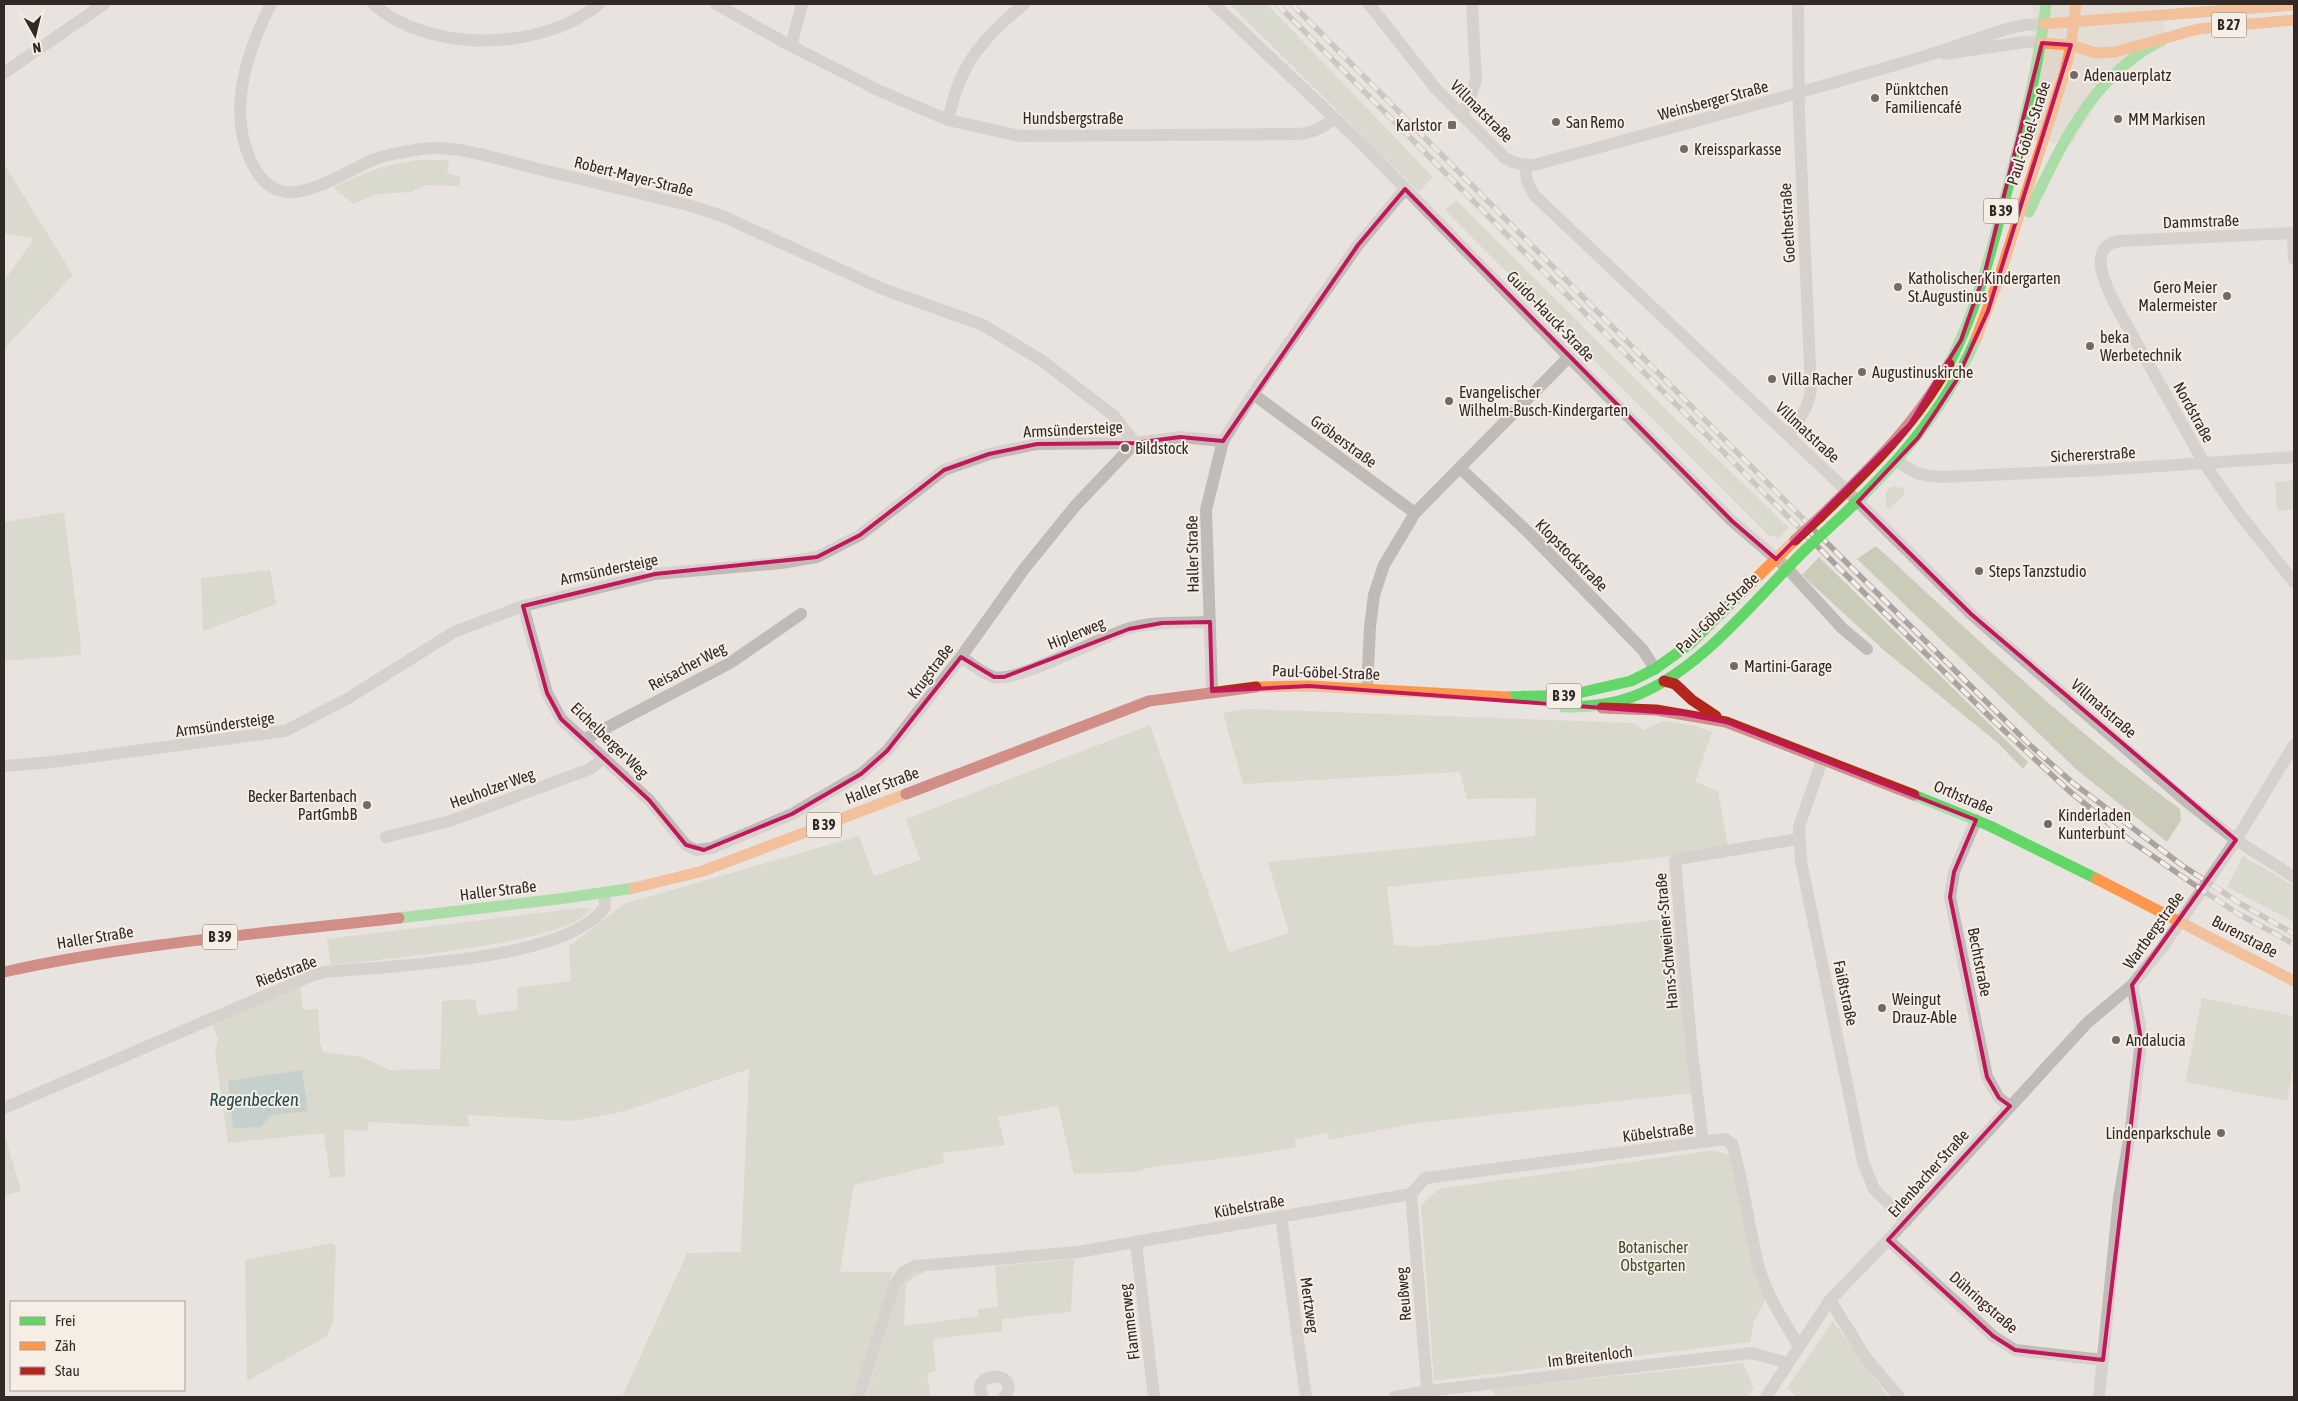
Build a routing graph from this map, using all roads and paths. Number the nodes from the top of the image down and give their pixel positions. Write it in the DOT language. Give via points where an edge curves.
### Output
graph roads {
  1 [pos="104,4"];
  2 [pos="271,4"];
  3 [pos="373,4"];
  4 [pos="599,4"];
  5 [pos="716,4"];
  6 [pos="802,4"];
  7 [pos="1024,4"];
  8 [pos="1214,4"];
  9 [pos="1369,4"];
  10 [pos="1472,4"];
  11 [pos="1798,4"];
  12 [pos="2046,4"];
  13 [pos="2076,4"];
  14 [pos="2200,4"];
  15 [pos="2294,5"];
  16 [pos="2228,7"];
  17 [pos="2294,20"];
  18 [pos="2075,22"];
  19 [pos="2044,24"];
  20 [pos="2165,38"];
  21 [pos="2042,43"];
  22 [pos="2071,45"];
  23 [pos="791,46"];
  24 [pos="1908,61"];
  25 [pos="4,73"];
  26 [pos="1798,93"];
  27 [pos="1462,114"];
  28 [pos="1334,118"];
  29 [pos="948,120"];
  30 [pos="1525,165"];
  31 [pos="1406,189"];
  32 [pos="2294,234"];
  33 [pos="2110,244"];
  34 [pos="2294,259"];
  35 [pos="2001,273"];
  36 [pos="1569,357"];
  37 [pos="1253,394"];
  38 [pos="1788,435"];
  39 [pos="1224,441"];
  40 [pos="1135,443"];
  41 [pos="2294,457"];
  42 [pos="1898,461"];
  43 [pos="2204,464"];
  44 [pos="1460,468"];
  45 [pos="1847,490"];
  46 [pos="1858,502"];
  47 [pos="1415,514"];
  48 [pos="1776,559"];
  49 [pos="1786,568"];
  50 [pos="2294,582"];
  51 [pos="523,606"];
  52 [pos="800,614"];
  53 [pos="1210,622"];
  54 [pos="1867,649"];
  55 [pos="961,658"];
  56 [pos="1656,669"];
  57 [pos="1664,681"];
  58 [pos="1367,689"];
  59 [pos="1212,691"];
  60 [pos="1469,696"];
  61 [pos="1571,707"];
  62 [pos="1683,714"];
  63 [pos="1726,722"];
  64 [pos="584,740"];
  65 [pos="2294,745"];
  66 [pos="604,758"];
  67 [pos="1822,760"];
  68 [pos="4,766"];
  69 [pos="1976,820"];
  70 [pos="386,837"];
  71 [pos="1798,839"];
  72 [pos="2236,840"];
  73 [pos="696,850"];
  74 [pos="2294,877"];
  75 [pos="604,894"];
  76 [pos="2181,921"];
  77 [pos="4,972"];
  78 [pos="2294,981"];
  79 [pos="2132,985"];
  80 [pos="2010,1106"];
  81 [pos="4,1108"];
  82 [pos="1703,1142"];
  83 [pos="1410,1194"];
  84 [pos="1281,1216"];
  85 [pos="1906,1221"];
  86 [pos="1888,1240"];
  87 [pos="1136,1243"];
  88 [pos="1830,1300"];
  89 [pos="1799,1346"];
  90 [pos="2103,1360"];
  91 [pos="1788,1362"];
  92 [pos="1427,1394"];
  93 [pos="859,1397"];
  94 [pos="983,1397"];
  95 [pos="1004,1397"];
  96 [pos="1154,1397"];
  97 [pos="1306,1397"];
  98 [pos="1395,1397"];
  99 [pos="1766,1397"];
  100 [pos="1899,1397"];
  101 [pos="2099,1397"];
  1 -- 25 [label="street"];
  2 -- 40 [label="street, Robert-Mayer-Straße" via="260,26 244,77 240,118 252,166 260,179 274,188 300,192 327,183 377,158 433,148 474,153 688,205 722,216 883,289 983,325 1041,360 1114,416"];
  3 -- 4 [label="street" via="392,18 436,35 487,41 546,32 584,17"];
  5 -- 23 [label="street, Hundsbergstraße"];
  6 -- 23 [label="street"];
  7 -- 29 [label="street" via="978,48 961,77"];
  8 -- 28 [label="street, Guido-Hauck-Straße"];
  9 -- 27 [label="street, Villmatstraße" via="1436,89"];
  10 -- 27 [label="street" via="1476,79"];
  11 -- 26 [label="street, Goethestraße"];
  12 -- 19 [label="main road, Paul-Göbel-Straße"];
  13 -- 18 [label="main road, Paul-Göbel-Straße"];
  14 -- 16 [label="main road, B 27"];
  15 -- 16 [label="main road, Weinsberger Straße / B 27"];
  16 -- 18 [label="main road, Weinsberger Straße"];
  17 -- 20 [label="main road, Weinsberger Straße / B 27" via="2198,28"];
  18 -- 19 [label="main road, Weinsberger Straße"];
  18 -- 22 [label="main road, Paul-Göbel-Straße"];
  19 -- 21 [label="main road, Paul-Göbel-Straße"];
  19 -- 24 [label="street, Weinsberger Straße" via="2024,25 1975,38"];
  20 -- 22 [label="main road, Weinsberger Straße / B 27" via="2116,52 2096,53"];
  20 -- 35 [label="main road, B 39" via="2119,69 2085,108"];
  21 -- 22 [label="main road, Weinsberger Straße / B 27"];
  21 -- 24 [label="street, Weinsberger Straße" via="2024,42"];
  21 -- 45 [label="main road, Paul-Göbel-Straße / B 39" via="1991,250 1975,307 1961,340 1910,424"];
  22 -- 35 [label="main road, Paul-Göbel-Straße"];
  23 -- 29 [label="street, Hundsbergstraße" via="880,91"];
  24 -- 26 [label="street, Weinsberger Straße"];
  26 -- 30 [label="street, Weinsberger Straße"];
  26 -- 38 [label="street, Goethestraße" via="1811,389 1805,411"];
  27 -- 30 [label="street, Villmatstraße" via="1505,158 1514,164"];
  28 -- 29 [label="street, Hundsbergstraße" via="1322,128 1299,134 1097,136 1020,136"];
  28 -- 31 [label="street, Guido-Hauck-Straße"];
  30 -- 38 [label="street, Villmatstraße" via="1527,181 1534,195"];
  31 -- 36 [label="street, Guido-Hauck-Straße"];
  31 -- 37 [label="street, Haller Straße" via="1358,245"];
  32 -- 33 [label="street, Dammstraße" via="2119,241"];
  32 -- 34 [label="street"];
  33 -- 43 [label="street, Nordstraße" via="2100,263 2106,285"];
  35 -- 42 [label="main road, Paul-Göbel-Straße / B 39" via="1974,345 1956,381 1918,438"];
  36 -- 44 [label="street"];
  36 -- 48 [label="street, Guido-Hauck-Straße" via="1732,521"];
  37 -- 39 [label="street, Haller Straße"];
  37 -- 47 [label="street, Gröberstraße"];
  38 -- 45 [label="street, Villmatstraße"];
  39 -- 40 [label="street, Armsündersteige" via="1180,437"];
  39 -- 53 [label="street, Haller Straße" via="1206,510"];
  40 -- 51 [label="street, Armsündersteige" via="1037,444 980,457 944,470 860,535 816,557 655,574"];
  40 -- 55 [label="street, Krugstraße" via="1076,505 1024,569"];
  41 -- 43 [label="street, Sichererstraße"];
  42 -- 43 [label="street, Sichererstraße" via="1911,472 1943,477"];
  42 -- 46 [label="main road, Paul-Göbel-Straße / B 39"];
  43 -- 50 [label="street, Nordstraße"];
  44 -- 47 [label="street"];
  44 -- 56 [label="street, Klopstockstraße" via="1530,534 1643,650"];
  45 -- 46 [label="street, Villmatstraße"];
  45 -- 48 [label="main road, Paul-Göbel-Straße / B 39, bridge"];
  46 -- 49 [label="main road, Paul-Göbel-Straße / B 39, bridge"];
  46 -- 72 [label="street, Villmatstraße" via="1971,614 2186,801"];
  47 -- 58 [label="street" via="1384,565 1374,595"];
  48 -- 49 [label="street, Guido-Hauck-Straße"];
  48 -- 56 [label="main road, Paul-Göbel-Straße / B 39" via="1691,644"];
  49 -- 54 [label="street, Guido-Hauck-Straße" via="1842,628"];
  49 -- 57 [label="main road, Paul-Göbel-Straße / B 39" via="1698,657"];
  51 -- 64 [label="street, Eichelberger Weg" via="547,693 562,719"];
  51 -- 68 [label="street, Armsündersteige" via="454,632 346,699 285,731 73,760"];
  52 -- 64 [label="street, Reisacher Weg" via="730,663"];
  53 -- 55 [label="street, Hiplerweg" via="1162,623 1129,628 1004,677 994,677"];
  53 -- 59 [label="street, Haller Straße"];
  55 -- 73 [label="street, Krugstraße" via="887,751 860,774 792,814 712,848"];
  56 -- 57 [label="main road, Orthstraße"];
  56 -- 60 [label="main road, Paul-Göbel-Straße / B 39" via="1630,681 1570,695"];
  57 -- 61 [label="main road, Paul-Göbel-Straße / B 39" via="1638,695 1605,704"];
  57 -- 62 [label="main road, Orthstraße" via="1665,697"];
  57 -- 63 [label="main road, Orthstraße" via="1675,684 1692,700"];
  58 -- 59 [label="main road, Paul-Göbel-Straße / B 39" via="1252,687"];
  58 -- 60 [label="main road, Paul-Göbel-Straße / B 39"];
  59 -- 75 [label="main road, Haller Straße / B 39" via="1149,701 703,871 655,886"];
  60 -- 61 [label="main road, Paul-Göbel-Straße / B 39"];
  61 -- 62 [label="main road, Orthstraße"];
  62 -- 63 [label="main road, Orthstraße"];
  63 -- 67 [label="main road, Orthstraße"];
  64 -- 66 [label="street, Eichelberger Weg"];
  65 -- 72 [label="street, Wartbergstraße"];
  66 -- 70 [label="street, Heuholzer Weg" via="590,769 450,821"];
  66 -- 73 [label="street, Eichelberger Weg" via="649,800 682,841"];
  67 -- 69 [label="main road, Orthstraße"];
  67 -- 71 [label="street, Faißtstraße" via="1803,812"];
  69 -- 76 [label="main road, Orthstraße"];
  69 -- 80 [label="street, Bechtstraße" via="1954,872 1950,897 1987,1077 1998,1098"];
  71 -- 82 [label="street, Hans-Schweiner-Straße" via="1675,861"];
  71 -- 85 [label="street, Faißtstraße" via="1863,1162 1874,1189"];
  72 -- 74 [label="street, Villmatstraße"];
  72 -- 76 [label="street, Wartbergstraße"];
  75 -- 77 [label="main road, Haller Straße / B 39" via="145,945"];
  75 -- 81 [label="street, Riedstraße" via="605,907 593,921 545,943 509,953 324,972"];
  76 -- 78 [label="main road, Burenstraße"];
  76 -- 79 [label="street, Wartbergstraße"];
  79 -- 80 [label="street, Erlenbacher Straße" via="2086,1023"];
  79 -- 90 [label="street, Wartbergstraße" via="2141,1040 2119,1198"];
  80 -- 85 [label="street, Erlenbacher Straße"];
  82 -- 83 [label="street, Kübelstraße" via="1424,1178"];
  82 -- 89 [label="street, Kübelstraße" via="1725,1140 1732,1144 1758,1265 1770,1297"];
  83 -- 84 [label="street, Kübelstraße"];
  83 -- 92 [label="street, Reußweg"];
  84 -- 87 [label="street, Kübelstraße"];
  84 -- 97 [label="street, Mertzweg"];
  85 -- 86 [label="street, Erlenbacher Straße"];
  86 -- 88 [label="street, Erlenbacher Straße"];
  86 -- 90 [label="street, Dühringstraße" via="1993,1336 2016,1350"];
  87 -- 93 [label="street, Kübelstraße" via="1078,1252 915,1266 903,1272 894,1286"];
  87 -- 96 [label="street, Flammerweg"];
  88 -- 89 [label="street, Erlenbacher Straße"];
  88 -- 100 [label="street" via="1866,1358"];
  89 -- 91 [label="street, Erlenbacher Straße"];
  90 -- 101 [label="street, Wartbergstraße"];
  91 -- 92 [label="street, Im Breitenloch" via="1752,1353"];
  91 -- 99 [label="street, Erlenbacher Straße"];
  92 -- 98 [label="street, Im Breitenloch"];
  94 -- 95 [label="street" via="981,1386 984,1381 996,1376 1007,1382 1008,1392"];
}
